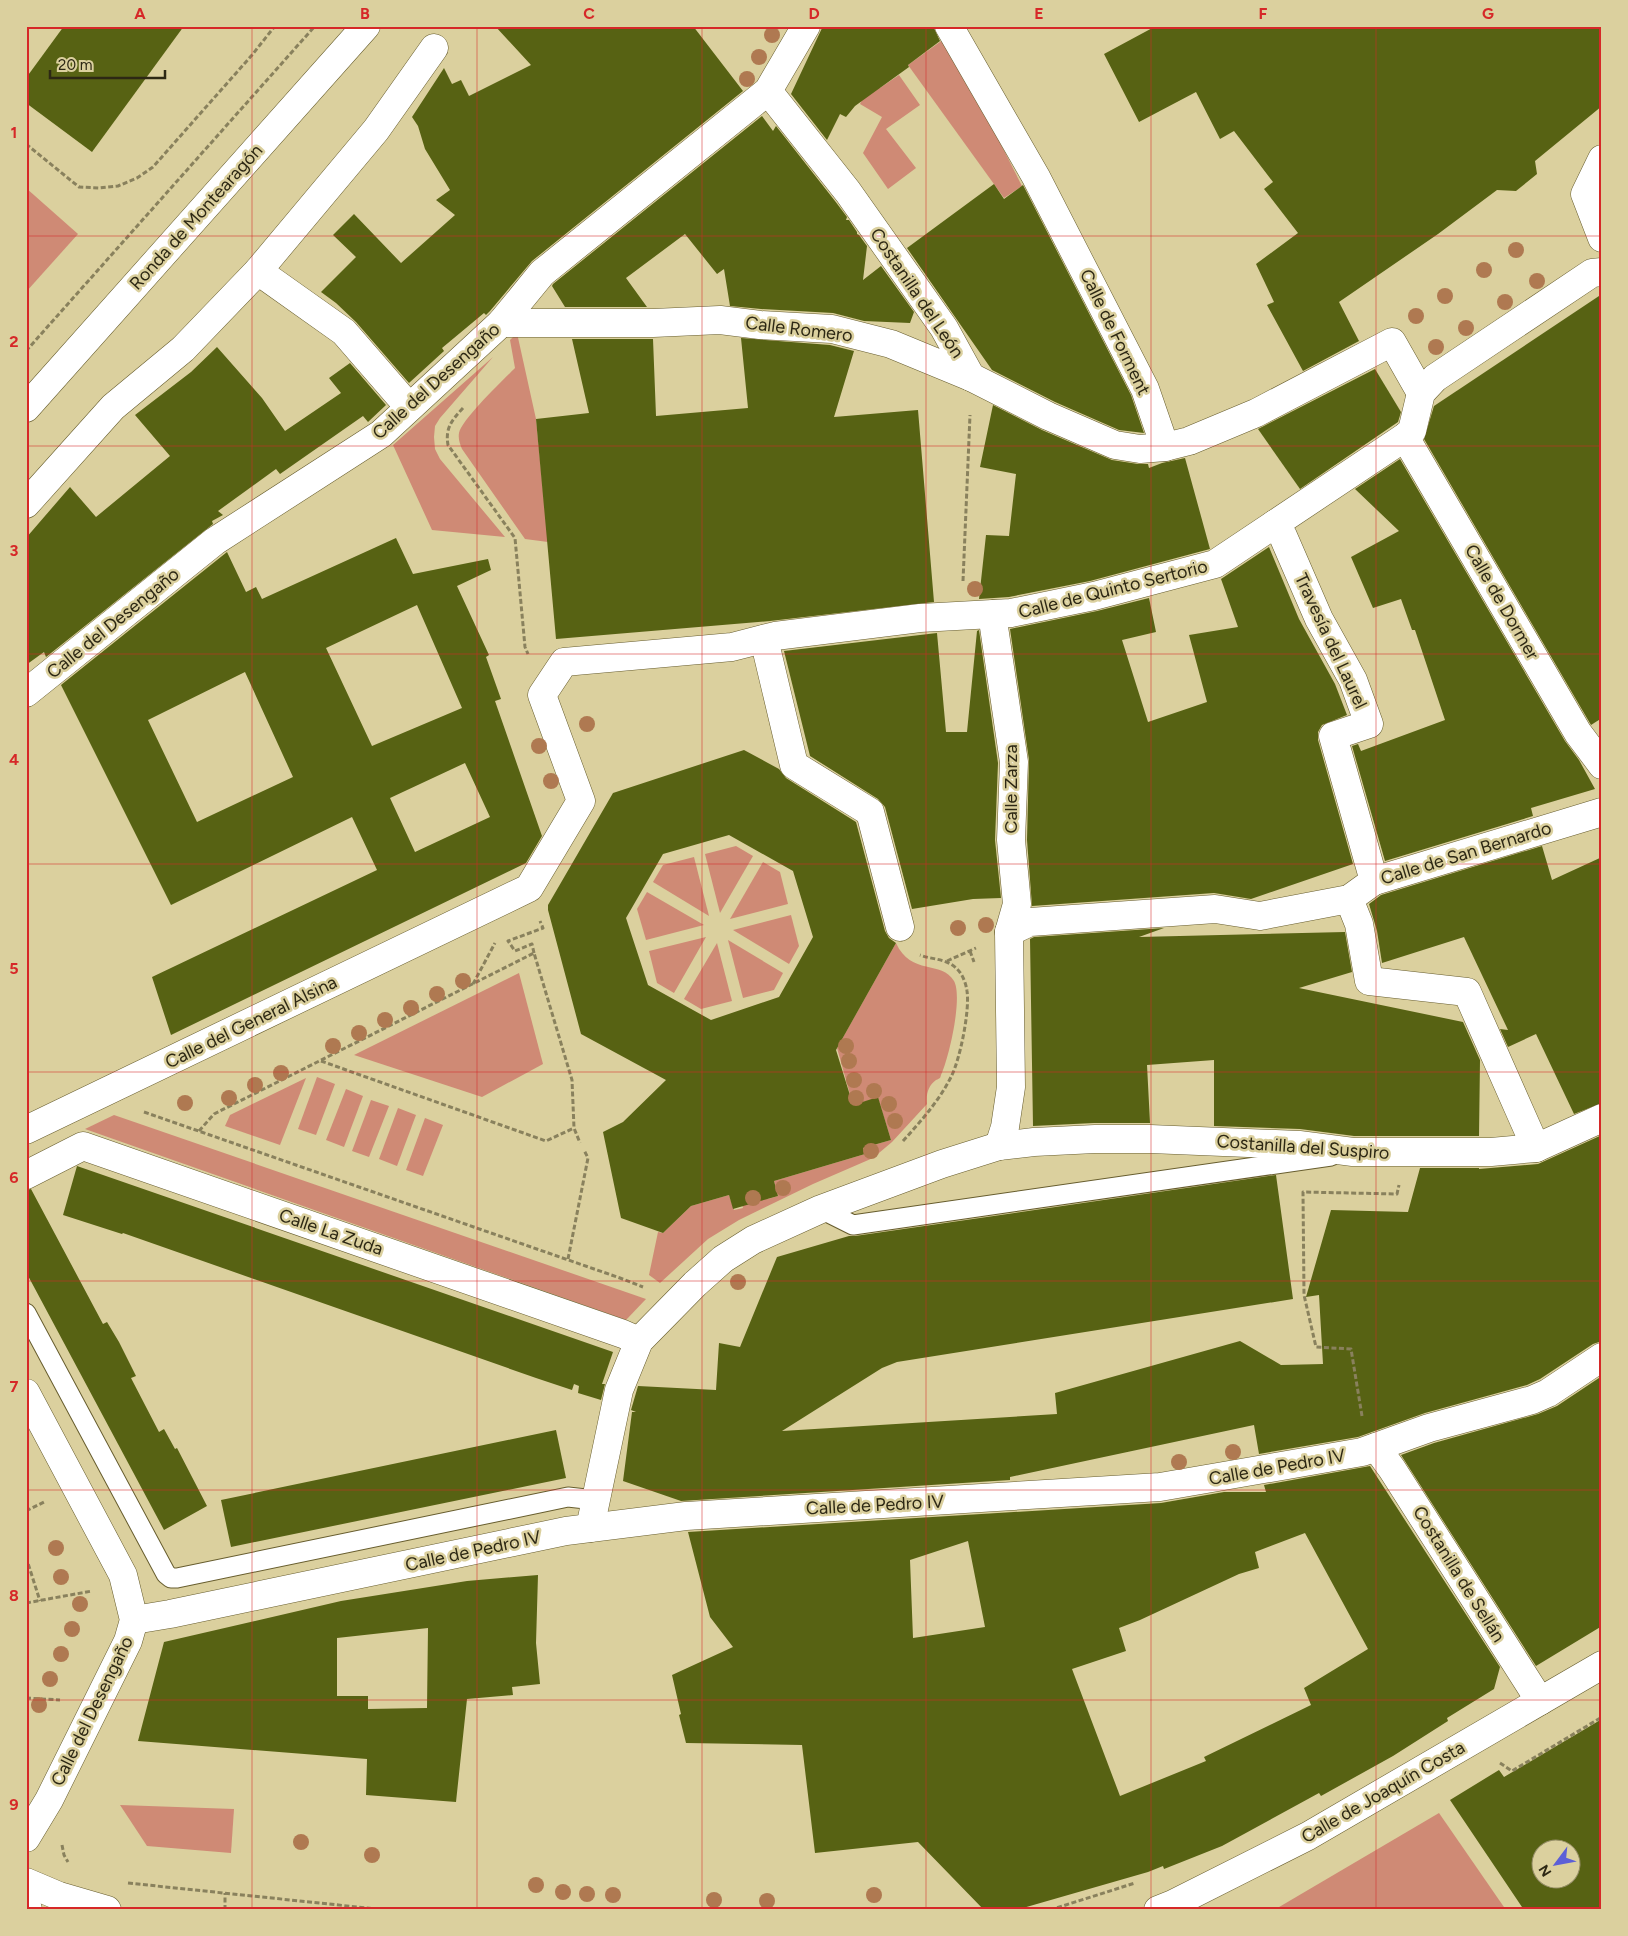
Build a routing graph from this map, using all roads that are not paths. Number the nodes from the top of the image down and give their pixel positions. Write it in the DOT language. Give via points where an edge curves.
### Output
graph roads {
  1 [pos="366,26"];
  2 [pos="806,26"];
  3 [pos="949,26"];
  4 [pos="434,48"];
  5 [pos="768,91"];
  6 [pos="1602,159"];
  7 [pos="1602,238"];
  8 [pos="258,272"];
  9 [pos="1602,272"];
  10 [pos="501,323"];
  11 [pos="971,377"];
  12 [pos="1421,393"];
  13 [pos="409,407"];
  14 [pos="26,408"];
  15 [pos="1409,434"];
  16 [pos="1165,447"];
  17 [pos="26,504"];
  18 [pos="1275,524"];
  19 [pos="994,614"];
  20 [pos="769,638"];
  21 [pos="26,693"];
  22 [pos="542,695"];
  23 [pos="1602,765"];
  24 [pos="1602,812"];
  25 [pos="1374,881"];
  26 [pos="1349,899"];
  27 [pos="900,927"];
  28 [pos="1008,932"];
  29 [pos="1602,1118"];
  30 [pos="26,1130"];
  31 [pos="998,1146"];
  32 [pos="1536,1148"];
  33 [pos="1353,1152"];
  34 [pos="26,1175"];
  35 [pos="821,1209"];
  36 [pos="26,1313"];
  37 [pos="648,1332"];
  38 [pos="1602,1357"];
  39 [pos="26,1393"];
  40 [pos="1376,1447"];
  41 [pos="595,1500"];
  42 [pos="590,1528"];
  43 [pos="134,1620"];
  44 [pos="1602,1665"];
  45 [pos="1540,1702"];
  46 [pos="26,1838"];
  47 [pos="26,1882"];
  48 [pos="26,1902"];
  49 [pos="28,1910"];
  50 [pos="107,1910"];
  51 [pos="1158,1910"];
  1 -- 14 [label="main road, Ronda de Montearagón"];
  2 -- 5 [label="main road, Calle del Desengaño"];
  3 -- 16 [label="main road, Calle de Forment" via="1036,177 1145,389"];
  4 -- 8 [label="main road" via="376,130"];
  5 -- 10 [label="main road, Calle del Desengaño" via="542,273"];
  5 -- 11 [label="main road, Costanilla del León" via="848,192 944,328"];
  6 -- 7 [label="main road" via="1585,194"];
  8 -- 13 [label="main road" via="344,332"];
  8 -- 17 [label="main road" via="183,349 113,407"];
  9 -- 12 [label="main road" via="1592,273 1435,378"];
  10 -- 11 [label="main road, Calle Romero" via="720,320 832,329 891,344"];
  10 -- 13 [label="main road, Calle del Desengaño"];
  11 -- 16 [label="main road, Calle Romero" via="1115,445"];
  12 -- 15 [label="main road"];
  12 -- 16 [label="main road" via="1392,342 1256,413 1189,441"];
  13 -- 21 [label="main road, Calle del Desengaño" via="381,434 215,541"];
  15 -- 18 [label="main road, Calle de Quinto Sertorio"];
  15 -- 23 [label="main road, Calle de Dormer" via="1578,733"];
  18 -- 19 [label="main road, Calle de Quinto Sertorio" via="1215,564 1094,596 1011,614"];
  18 -- 25 [label="main road, Travesía del Laurel" via="1319,619 1353,680 1369,724 1333,736"];
  19 -- 20 [label="main road, Calle de Quinto Sertorio" via="920,618"];
  19 -- 28 [label="main road, Calle Zarza" via="1014,762 1010,840 1017,904"];
  20 -- 22 [label="main road, Calle de Quinto Sertorio" via="732,647 564,662"];
  20 -- 27 [label="main road" via="794,765 870,812"];
  22 -- 30 [label="main road, Calle del General Alsina" via="581,802 529,888"];
  24 -- 25 [label="main road, Calle de San Bernardo"];
  25 -- 26 [label="main road, Calle de San Bernardo"];
  26 -- 28 [label="main road, Calle de San Bernardo" via="1260,916 1215,909 1030,922"];
  26 -- 32 [label="main road" via="1359,924 1369,981 1467,992"];
  28 -- 31 [label="main road, Calle Zarza" via="1011,1087 1005,1127"];
  29 -- 32 [label="main road, Costanilla del Suspiro"];
  31 -- 33 [label="main road, Costanilla del Suspiro" via="1095,1139 1150,1139 1298,1145"];
  31 -- 35 [label="main road, Costanilla del Suspiro"];
  32 -- 33 [label="main road, Costanilla del Suspiro" via="1492,1152"];
  33 -- 35 [label="lane" via="853,1225"];
  34 -- 37 [label="main road, Calle La Zuda" via="83,1146 624,1334"];
  35 -- 37 [label="main road, Costanilla del Suspiro" via="737,1249 709,1271"];
  36 -- 41 [label="lane" via="171,1578 568,1497"];
  37 -- 41 [label="main road" via="619,1390"];
  38 -- 40 [label="main road, Calle de Pedro IV" via="1532,1400 1429,1428"];
  39 -- 43 [label="main road, Calle del Desengaño" via="123,1575"];
  40 -- 42 [label="main road, Calle de Pedro IV" via="1160,1487 686,1516"];
  40 -- 45 [label="main road, Costanilla de Sellán"];
  41 -- 42 [label="main road"];
  42 -- 43 [label="main road, Calle de Pedro IV"];
  43 -- 46 [label="main road, Calle del Desengaño" via="128,1641 50,1800"];
  44 -- 45 [label="main road, Calle de Joaquín Costa"];
  45 -- 51 [label="main road, Calle de Joaquín Costa" via="1308,1836"];
  47 -- 50 [label="main road"];
  48 -- 49 [label="main road"];
}
